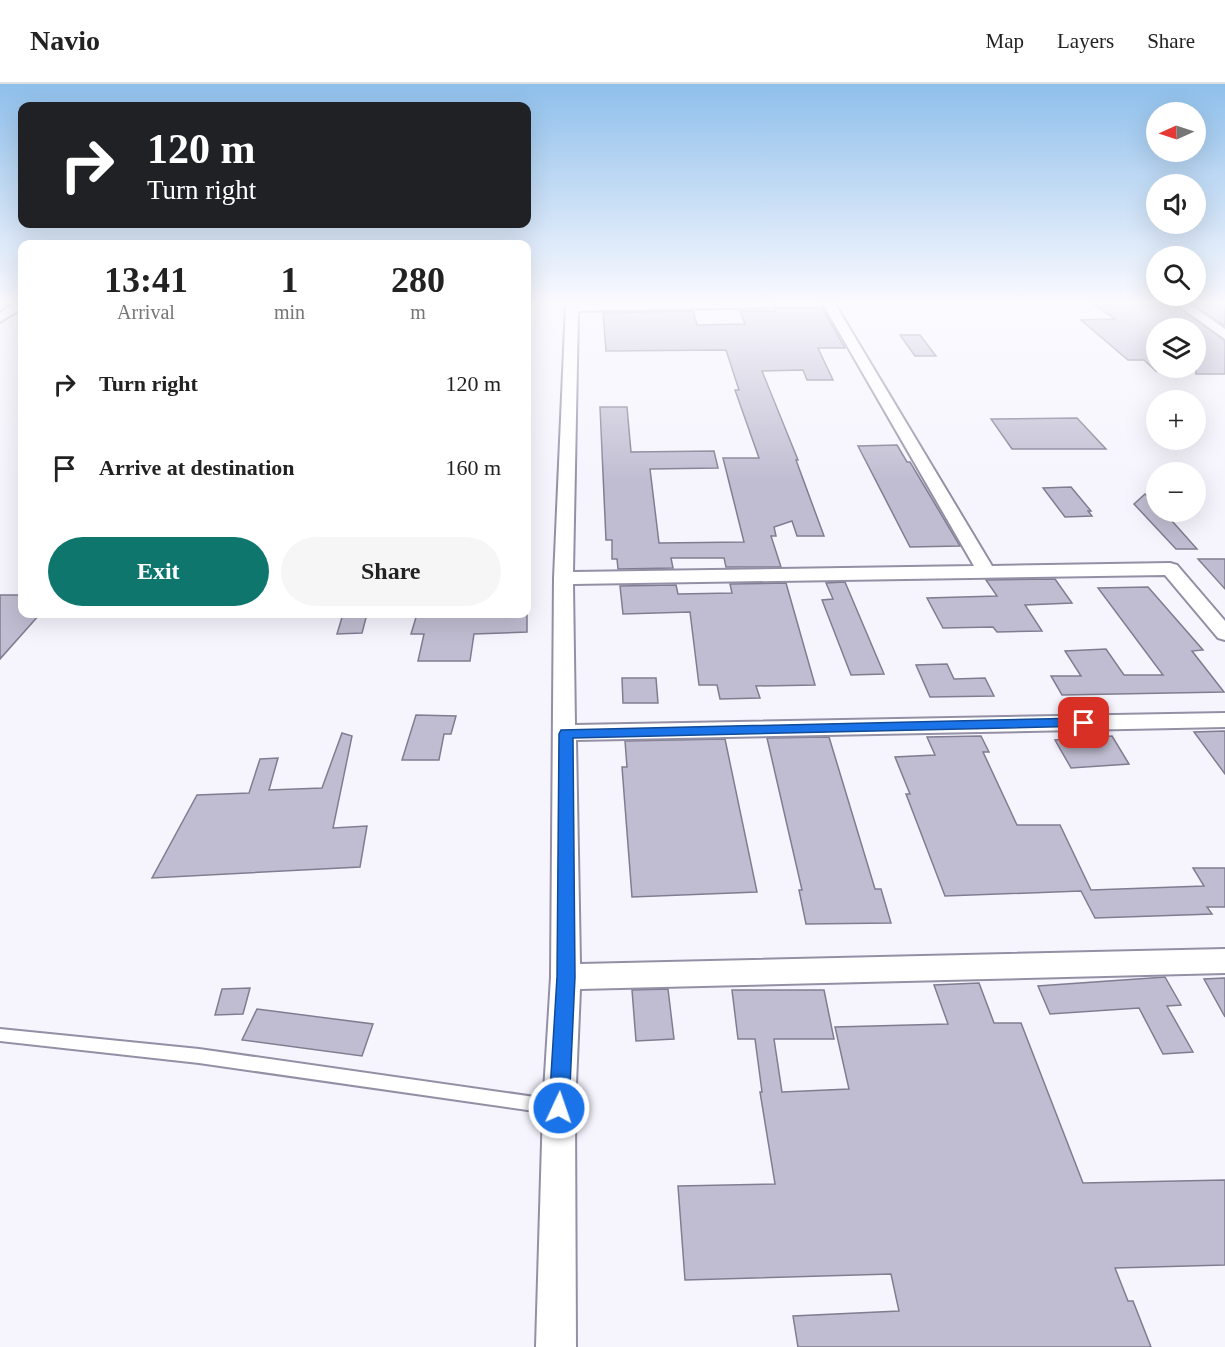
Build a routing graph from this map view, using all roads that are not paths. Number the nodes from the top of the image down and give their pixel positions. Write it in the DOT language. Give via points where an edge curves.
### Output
graph roads {
  1 [pos="570,363"];
  2 [pos="864,363"];
  3 [pos="986,572"];
  4 [pos="563,578"];
  5 [pos="1225,634"];
  6 [pos="1225,720"];
  7 [pos="566,734"];
  8 [pos="1225,961"];
  9 [pos="566,977"];
  10 [pos="0,1035"];
  11 [pos="559,1108"];
  12 [pos="555,1347"];
  1 -- 4 [label="street"];
  2 -- 3 [label="street"];
  3 -- 4 [label="street"];
  3 -- 5 [label="street" via="1170,569"];
  4 -- 7 [label="street"];
  6 -- 7 [label="street"];
  7 -- 9 [label="street"];
  8 -- 9 [label="street"];
  9 -- 11 [label="street"];
  10 -- 11 [label="lane" via="199,1056"];
  11 -- 12 [label="street"];
}
